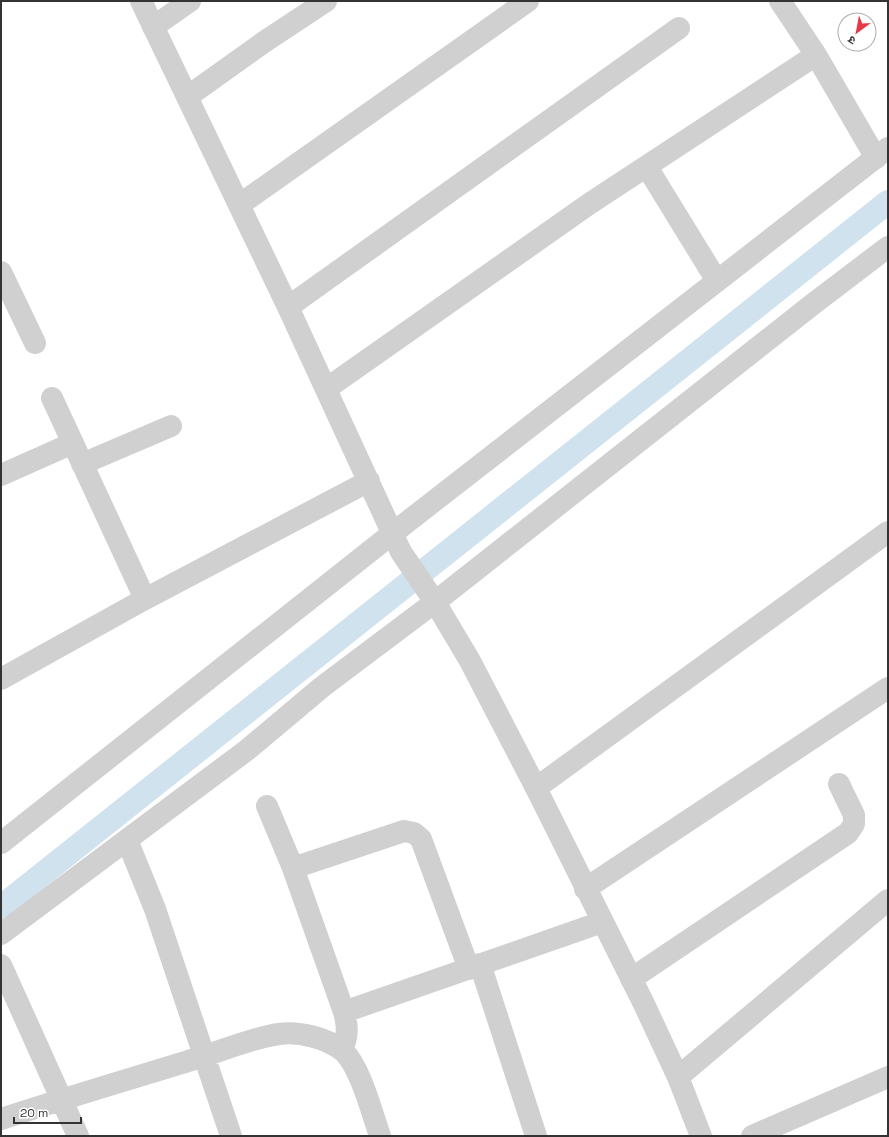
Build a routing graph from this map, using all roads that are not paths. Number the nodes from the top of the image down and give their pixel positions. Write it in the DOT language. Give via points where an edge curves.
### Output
graph roads {
  1 [pos="141,1"];
  2 [pos="190,1"];
  3 [pos="326,1"];
  4 [pos="528,1"];
  5 [pos="780,1"];
  6 [pos="153,27"];
  7 [pos="679,28"];
  8 [pos="816,55"];
  9 [pos="187,98"];
  10 [pos="882,153"];
  11 [pos="647,167"];
  12 [pos="239,205"];
  13 [pos="888,247"];
  14 [pos="1,272"];
  15 [pos="716,281"];
  16 [pos="288,307"];
  17 [pos="35,343"];
  18 [pos="326,389"];
  19 [pos="52,398"];
  20 [pos="171,426"];
  21 [pos="73,443"];
  22 [pos="82,464"];
  23 [pos="1,475"];
  24 [pos="369,481"];
  25 [pos="888,532"];
  26 [pos="397,542"];
  27 [pos="430,595"];
  28 [pos="145,599"];
  29 [pos="1,679"];
  30 [pos="888,688"];
  31 [pos="839,784"];
  32 [pos="536,788"];
  33 [pos="267,806"];
  34 [pos="127,840"];
  35 [pos="1,842"];
  36 [pos="293,868"];
  37 [pos="585,889"];
  38 [pos="888,900"];
  39 [pos="602,922"];
  40 [pos="1,934"];
  41 [pos="1,965"];
  42 [pos="475,966"];
  43 [pos="631,979"];
  44 [pos="344,1012"];
  45 [pos="342,1050"];
  46 [pos="204,1057"];
  47 [pos="678,1077"];
  48 [pos="888,1077"];
  49 [pos="61,1100"];
  50 [pos="1,1119"];
  51 [pos="78,1136"];
  52 [pos="231,1136"];
  53 [pos="380,1136"];
  54 [pos="536,1136"];
  55 [pos="701,1136"];
  56 [pos="752,1136"];
  1 -- 6 [label="street"];
  2 -- 6 [label="street"];
  3 -- 9 [label="street"];
  4 -- 12 [label="street"];
  5 -- 8 [label="street"];
  6 -- 9 [label="street"];
  7 -- 16 [label="street"];
  8 -- 10 [label="street"];
  8 -- 11 [label="street"];
  9 -- 12 [label="street"];
  10 -- 15 [label="street"];
  11 -- 15 [label="street"];
  11 -- 18 [label="street" via="589,204"];
  12 -- 16 [label="street"];
  13 -- 27 [label="street"];
  14 -- 17 [label="street"];
  15 -- 26 [label="street"];
  16 -- 18 [label="street"];
  18 -- 24 [label="street"];
  19 -- 21 [label="street"];
  20 -- 22 [label="street"];
  21 -- 22 [label="street"];
  21 -- 23 [label="street"];
  22 -- 28 [label="street"];
  24 -- 26 [label="street"];
  24 -- 28 [label="street"];
  25 -- 32 [label="street"];
  26 -- 27 [label="street"];
  26 -- 35 [label="street"];
  27 -- 32 [label="street" via="470,661"];
  27 -- 34 [label="street" via="247,750"];
  28 -- 29 [label="street"];
  30 -- 37 [label="street"];
  31 -- 43 [label="street" via="854,815 854,824 848,833"];
  32 -- 37 [label="street"];
  33 -- 36 [label="street"];
  34 -- 40 [label="street"];
  34 -- 46 [label="street" via="155,909"];
  36 -- 42 [label="street" via="404,831 414,833 421,839"];
  36 -- 44 [label="street"];
  37 -- 39 [label="street"];
  38 -- 47 [label="street"];
  39 -- 42 [label="street"];
  39 -- 43 [label="street"];
  41 -- 49 [label="street"];
  42 -- 44 [label="street"];
  42 -- 54 [label="street"];
  43 -- 47 [label="street"];
  44 -- 45 [label="street" via="347,1037"];
  45 -- 46 [label="street" via="306,1036 280,1034 243,1042"];
  45 -- 53 [label="street" via="353,1062"];
  46 -- 49 [label="street"];
  46 -- 52 [label="street"];
  47 -- 55 [label="street"];
  48 -- 56 [label="street"];
  49 -- 50 [label="street"];
  49 -- 51 [label="street"];
}
